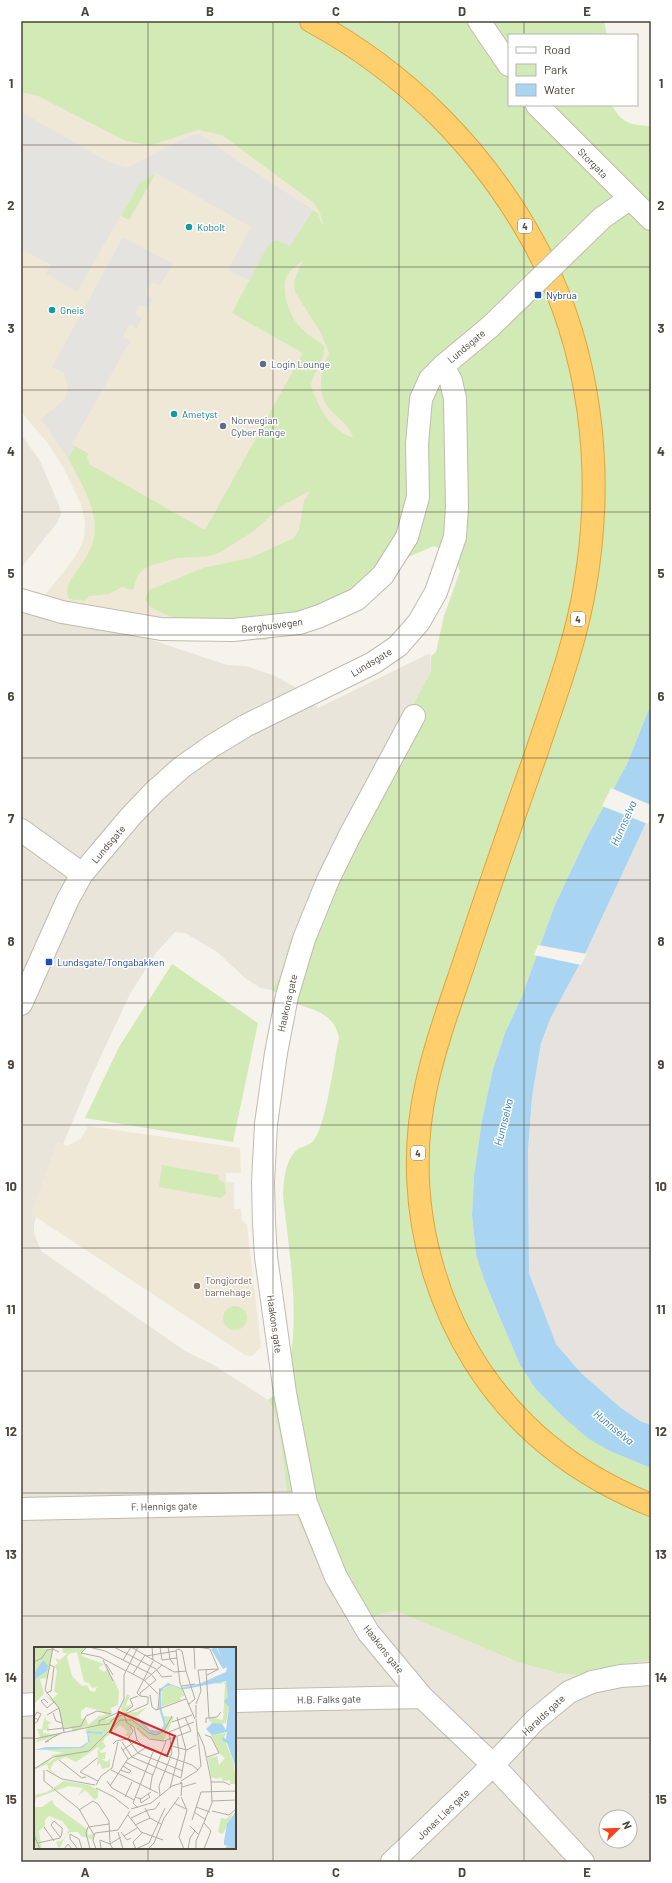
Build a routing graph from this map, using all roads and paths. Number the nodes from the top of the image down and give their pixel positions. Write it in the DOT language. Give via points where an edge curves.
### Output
graph roads {
  1 [pos="311,21"];
  2 [pos="479,21"];
  3 [pos="508,64"];
  4 [pos="538,106"];
  5 [pos="629,199"];
  6 [pos="651,219"];
  7 [pos="443,366"];
  8 [pos="21,600"];
  9 [pos="414,716"];
  10 [pos="21,830"];
  11 [pos="82,874"];
  12 [pos="21,1004"];
  13 [pos="306,1503"];
  14 [pos="651,1505"];
  15 [pos="21,1508"];
  16 [pos="651,1674"];
  17 [pos="422,1697"];
  18 [pos="236,1701"];
  19 [pos="34,1704"];
  20 [pos="21,1705"];
  21 [pos="493,1765"];
  22 [pos="392,1862"];
  23 [pos="583,1862"];
  1 -- 14 [label="highway, 4" via="356,47 401,81 448,126 483,165 512,205 545,264 560,298 577,351 584,382 593,452 591,548 585,588 568,656 432,1059 421,1112 419,1190 426,1244 444,1301 466,1346 498,1393 518,1417 555,1451 608,1485"];
  2 -- 3 [label="street"];
  4 -- 5 [label="street, Storgata"];
  5 -- 6 [label="street, Storgata"];
  5 -- 7 [label="street, Lundsgate, bridge" via="602,218 491,326"];
  7 -- 8 [label="street, Berghusvegen" via="430,379 421,399 418,497 407,537 383,575 357,599 299,623 232,630 161,628 62,612"];
  7 -- 11 [label="street, Lundsgate" via="451,381 455,399 455,537 436,592 419,622 398,646 373,663 244,726 182,768 131,816"];
  9 -- 13 [label="street, Haakons gate" via="349,837 304,939 287,996 266,1124 263,1182 266,1256 285,1393"];
  10 -- 11 [label="street"];
  11 -- 12 [label="street, Lundsgate" via="68,899"];
  13 -- 15 [label="street, F. Hennigs gate"];
  13 -- 17 [label="street, Haakons gate" via="336,1577 368,1632"];
  16 -- 21 [label="street, Haralds gate" via="621,1676 592,1682 568,1692 535,1720"];
  17 -- 18 [label="street, H.B. Falks gate"];
  17 -- 21 [label="street, Haakons gate"];
  19 -- 20 [label="street"];
  21 -- 22 [label="street, Jonas Lies gate"];
  21 -- 23 [label="street, Haakons gate"];
}
